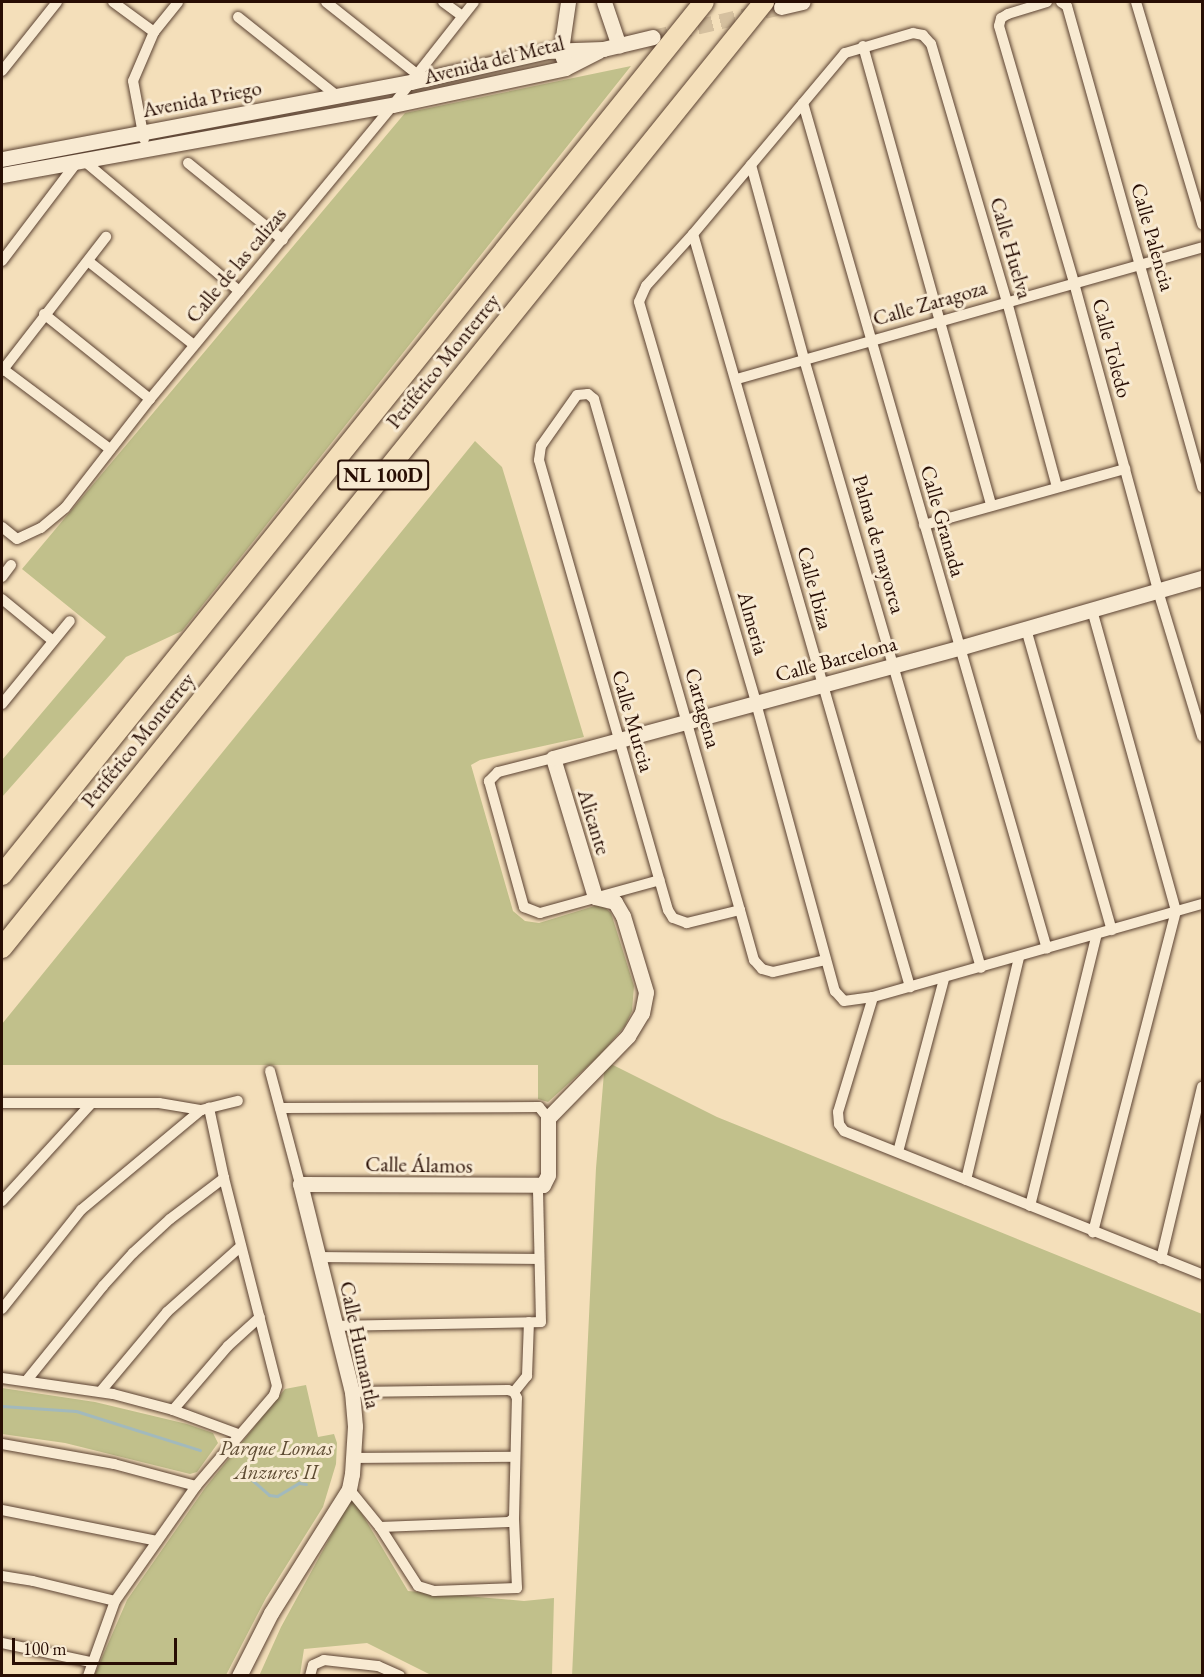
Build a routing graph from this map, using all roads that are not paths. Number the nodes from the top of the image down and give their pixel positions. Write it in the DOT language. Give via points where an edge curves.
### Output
graph roads {
  1 [pos="57,2"];
  2 [pos="113,2"];
  3 [pos="178,2"];
  4 [pos="326,2"];
  5 [pos="443,2"];
  6 [pos="474,2"];
  7 [pos="568,2"];
  8 [pos="604,2"];
  9 [pos="704,2"];
  10 [pos="802,2"];
  11 [pos="1047,2"];
  12 [pos="1061,2"];
  13 [pos="1136,2"];
  14 [pos="772,4"];
  15 [pos="462,16"];
  16 [pos="238,17"];
  17 [pos="154,32"];
  18 [pos="653,38"];
  19 [pos="619,46"];
  20 [pos="863,46"];
  21 [pos="603,49"];
  22 [pos="561,50"];
  23 [pos="565,68"];
  24 [pos="2,71"];
  25 [pos="414,78"];
  26 [pos="336,95"];
  27 [pos="803,103"];
  28 [pos="393,105"];
  29 [pos="142,132"];
  30 [pos="146,148"];
  31 [pos="2,159"];
  32 [pos="80,161"];
  33 [pos="188,163"];
  34 [pos="751,165"];
  35 [pos="2,175"];
  36 [pos="1203,224"];
  37 [pos="693,234"];
  38 [pos="106,237"];
  39 [pos="283,240"];
  40 [pos="1203,247"];
  41 [pos="2,258"];
  42 [pos="88,261"];
  43 [pos="1141,266"];
  44 [pos="1074,283"];
  45 [pos="239,291"];
  46 [pos="1007,302"];
  47 [pos="44,314"];
  48 [pos="940,322"];
  49 [pos="872,340"];
  50 [pos="194,345"];
  51 [pos="804,359"];
  52 [pos="2,370"];
  53 [pos="737,379"];
  54 [pos="150,399"];
  55 [pos="110,449"];
  56 [pos="540,466"];
  57 [pos="1125,469"];
  58 [pos="1057,487"];
  59 [pos="1203,487"];
  60 [pos="991,505"];
  61 [pos="924,525"];
  62 [pos="2,527"];
  63 [pos="11,565"];
  64 [pos="2,578"];
  65 [pos="1203,578"];
  66 [pos="1158,591"];
  67 [pos="2,599"];
  68 [pos="1092,610"];
  69 [pos="70,621"];
  70 [pos="1026,629"];
  71 [pos="53,641"];
  72 [pos="959,648"];
  73 [pos="895,665"];
  74 [pos="822,684"];
  75 [pos="756,703"];
  76 [pos="2,704"];
  77 [pos="687,723"];
  78 [pos="1203,736"];
  79 [pos="618,741"];
  80 [pos="553,758"];
  81 [pos="2,875"];
  82 [pos="660,880"];
  83 [pos="596,897"];
  84 [pos="1203,904"];
  85 [pos="740,910"];
  86 [pos="1176,911"];
  87 [pos="1112,930"];
  88 [pos="1097,934"];
  89 [pos="2,948"];
  90 [pos="1047,949"];
  91 [pos="1019,957"];
  92 [pos="826,960"];
  93 [pos="981,968"];
  94 [pos="944,979"];
  95 [pos="910,987"];
  96 [pos="873,997"];
  97 [pos="270,1071"];
  98 [pos="1203,1087"];
  99 [pos="238,1101"];
  100 [pos="2,1103"];
  101 [pos="91,1104"];
  102 [pos="280,1108"];
  103 [pos="205,1109"];
  104 [pos="548,1118"];
  105 [pos="898,1152"];
  106 [pos="224,1178"];
  107 [pos="966,1180"];
  108 [pos="300,1184"];
  109 [pos="538,1187"];
  110 [pos="2,1201"];
  111 [pos="1030,1206"];
  112 [pos="1093,1232"];
  113 [pos="241,1246"];
  114 [pos="319,1257"];
  115 [pos="539,1259"];
  116 [pos="1161,1259"];
  117 [pos="1203,1274"];
  118 [pos="2,1308"];
  119 [pos="260,1317"];
  120 [pos="529,1322"];
  121 [pos="336,1326"];
  122 [pos="2,1378"];
  123 [pos="27,1380"];
  124 [pos="100,1391"];
  125 [pos="352,1392"];
  126 [pos="514,1392"];
  127 [pos="173,1410"];
  128 [pos="238,1434"];
  129 [pos="2,1444"];
  130 [pos="514,1457"];
  131 [pos="354,1458"];
  132 [pos="196,1486"];
  133 [pos="349,1490"];
  134 [pos="2,1510"];
  135 [pos="514,1518"];
  136 [pos="380,1527"];
  137 [pos="157,1540"];
  138 [pos="2,1576"];
  139 [pos="115,1601"];
  140 [pos="2,1643"];
  141 [pos="91,1662"];
  142 [pos="378,1671"];
  143 [pos="310,1673"];
  144 [pos="88,1676"];
  145 [pos="239,1676"];
  146 [pos="400,1676"];
  1 -- 24 [label="street"];
  2 -- 17 [label="street"];
  3 -- 17 [label="street"];
  4 -- 25 [label="street"];
  5 -- 15 [label="street"];
  6 -- 15 [label="street, Calle de las calizas"];
  7 -- 22 [label="street"];
  8 -- 19 [label="street"];
  9 -- 81 [label="highway, Periférico Monterrey / NL 100D"];
  10 -- 14 [label="street"];
  11 -- 44 [label="street, Calle Toledo" via="1008,14 1001,18 999,26"];
  12 -- 43 [label="street, Calle Palencia" via="1067,6"];
  13 -- 36 [label="street"];
  14 -- 89 [label="highway, Periférico Monterrey / NL 100D"];
  15 -- 25 [label="street, Calle de las calizas"];
  16 -- 26 [label="street"];
  17 -- 29 [label="street" via="133,81"];
  18 -- 19 [label="street, Avenida del Metal"];
  19 -- 21 [label="street, Avenida del Metal"];
  20 -- 27 [label="street" via="839,57"];
  20 -- 46 [label="street, Calle Huelva" via="913,33 924,35 931,44"];
  20 -- 48 [label="street"];
  21 -- 22 [label="street, Avenida del Metal"];
  21 -- 23 [label="street, Avenida del Metal"];
  22 -- 23 [label="street"];
  22 -- 25 [label="street, Avenida del Metal"];
  23 -- 28 [label="street, Avenida del Metal"];
  25 -- 26 [label="street, Avenida Priego"];
  25 -- 28 [label="street, Calle de las calizas"];
  26 -- 29 [label="street, Avenida Priego"];
  27 -- 34 [label="street"];
  27 -- 49 [label="street, Calle Granada"];
  28 -- 30 [label="street, Avenida Priego"];
  28 -- 39 [label="street, Calle de las calizas"];
  29 -- 30 [label="street"];
  29 -- 31 [label="street, Avenida Priego"];
  30 -- 32 [label="street, Avenida Priego"];
  32 -- 35 [label="street, Avenida Priego"];
  32 -- 41 [label="street"];
  32 -- 45 [label="street"];
  33 -- 39 [label="street"];
  34 -- 37 [label="street"];
  34 -- 51 [label="street, Palma de mayorca"];
  37 -- 53 [label="street, Calle Ibiza"];
  37 -- 75 [label="street, Almeria" via="646,286 639,302"];
  38 -- 42 [label="street"];
  39 -- 45 [label="street, Calle de las calizas"];
  40 -- 43 [label="street, Calle Zaragoza"];
  42 -- 47 [label="street"];
  42 -- 50 [label="street"];
  43 -- 44 [label="street, Calle Zaragoza"];
  43 -- 59 [label="street, Calle Palencia"];
  44 -- 46 [label="street, Calle Zaragoza"];
  44 -- 57 [label="street, Calle Toledo"];
  45 -- 50 [label="street, Calle de las calizas"];
  46 -- 48 [label="street, Calle Zaragoza"];
  46 -- 58 [label="street, Calle Huelva"];
  47 -- 52 [label="street"];
  47 -- 54 [label="street"];
  48 -- 49 [label="street, Calle Zaragoza"];
  48 -- 60 [label="street"];
  49 -- 51 [label="street, Calle Zaragoza"];
  49 -- 61 [label="street, Calle Granada"];
  50 -- 54 [label="street, Calle de las calizas"];
  51 -- 53 [label="street, Calle Zaragoza"];
  51 -- 73 [label="street, Palma de mayorca"];
  52 -- 55 [label="street"];
  53 -- 74 [label="street, Calle Ibiza"];
  54 -- 55 [label="street, Calle de las calizas"];
  55 -- 62 [label="street, Calle de las calizas" via="54,520 16,538"];
  56 -- 77 [label="street, Cartagena" via="541,446 572,399 588,394 594,399"];
  56 -- 79 [label="street, Calle Murcia"];
  57 -- 58 [label="street"];
  57 -- 66 [label="street, Calle Toledo"];
  58 -- 60 [label="street"];
  60 -- 61 [label="street"];
  61 -- 72 [label="street, Calle Granada"];
  63 -- 64 [label="street"];
  65 -- 66 [label="street, Calle Barcelona"];
  66 -- 68 [label="street, Calle Barcelona"];
  66 -- 78 [label="street, Calle Toledo"];
  67 -- 71 [label="street"];
  68 -- 70 [label="street, Calle Barcelona"];
  68 -- 86 [label="street"];
  69 -- 71 [label="street"];
  70 -- 72 [label="street, Calle Barcelona"];
  70 -- 87 [label="street"];
  71 -- 76 [label="street"];
  72 -- 73 [label="street, Calle Barcelona"];
  72 -- 90 [label="street, Calle Granada"];
  73 -- 74 [label="street, Calle Barcelona"];
  73 -- 93 [label="street, Palma de mayorca"];
  74 -- 75 [label="street, Calle Barcelona"];
  74 -- 95 [label="street, Calle Ibiza"];
  75 -- 77 [label="street, Calle Barcelona"];
  75 -- 92 [label="street, Almeria"];
  77 -- 79 [label="street, Calle Barcelona"];
  77 -- 85 [label="street, Cartagena"];
  79 -- 80 [label="street, Calle Barcelona"];
  79 -- 82 [label="street, Calle Murcia"];
  80 -- 83 [label="street, Alicante"];
  80 -- 83 [label="street, Calle Barcelona" via="490,777 489,786 518,889 527,910 540,913"];
  82 -- 83 [label="street"];
  82 -- 85 [label="street, Calle Murcia" via="670,914 680,922"];
  83 -- 104 [label="street" via="615,902 619,908 644,981 645,1003 628,1036"];
  84 -- 86 [label="street"];
  85 -- 92 [label="street, Cartagena" via="754,960 762,969 773,972"];
  86 -- 87 [label="street"];
  86 -- 112 [label="street"];
  87 -- 88 [label="street"];
  88 -- 90 [label="street"];
  88 -- 111 [label="street"];
  90 -- 91 [label="street"];
  91 -- 93 [label="street"];
  91 -- 107 [label="street"];
  92 -- 96 [label="street, Almeria" via="834,991 844,1001"];
  93 -- 94 [label="street"];
  94 -- 95 [label="street"];
  94 -- 105 [label="street"];
  95 -- 96 [label="street"];
  96 -- 105 [label="street" via="838,1112 841,1128"];
  97 -- 102 [label="street, Calle Humantla"];
  98 -- 116 [label="street"];
  99 -- 103 [label="street"];
  100 -- 101 [label="street"];
  101 -- 103 [label="street" via="159,1103"];
  101 -- 110 [label="street"];
  102 -- 104 [label="street" via="539,1107"];
  102 -- 108 [label="street, Calle Humantla"];
  103 -- 106 [label="street"];
  103 -- 118 [label="street" via="89,1202"];
  104 -- 109 [label="street" via="548,1175"];
  105 -- 107 [label="street"];
  106 -- 113 [label="street"];
  106 -- 123 [label="street" via="133,1253"];
  107 -- 111 [label="street"];
  108 -- 109 [label="street, Calle Álamos"];
  108 -- 114 [label="street, Calle Humantla"];
  109 -- 115 [label="street"];
  111 -- 112 [label="street"];
  112 -- 116 [label="street"];
  113 -- 119 [label="street"];
  113 -- 124 [label="street" via="166,1312"];
  114 -- 115 [label="street"];
  114 -- 121 [label="street, Calle Humantla"];
  115 -- 120 [label="street" via="541,1322"];
  116 -- 117 [label="street"];
  119 -- 127 [label="street" via="228,1346"];
  119 -- 128 [label="street" via="277,1386 274,1395"];
  120 -- 121 [label="street"];
  120 -- 126 [label="street" via="527,1376"];
  121 -- 125 [label="street, Calle Humantla"];
  122 -- 123 [label="street"];
  123 -- 124 [label="street"];
  124 -- 127 [label="street"];
  125 -- 126 [label="street"];
  125 -- 131 [label="street, Calle Humantla"];
  126 -- 130 [label="street"];
  127 -- 128 [label="street"];
  128 -- 132 [label="street"];
  129 -- 132 [label="street" via="114,1464"];
  130 -- 131 [label="street"];
  130 -- 135 [label="street"];
  131 -- 133 [label="street, Calle Humantla"];
  132 -- 137 [label="street"];
  133 -- 136 [label="street"];
  133 -- 145 [label="street, Calle Humantla" via="271,1613"];
  134 -- 137 [label="street"];
  135 -- 136 [label="street" via="509,1522"];
  135 -- 136 [label="street" via="518,1588 426,1590 413,1580"];
  137 -- 139 [label="street"];
  138 -- 139 [label="street"];
  139 -- 141 [label="street"];
  140 -- 141 [label="street"];
  141 -- 144 [label="street"];
  142 -- 143 [label="street" via="324,1660 313,1665"];
  142 -- 146 [label="street"];
}
